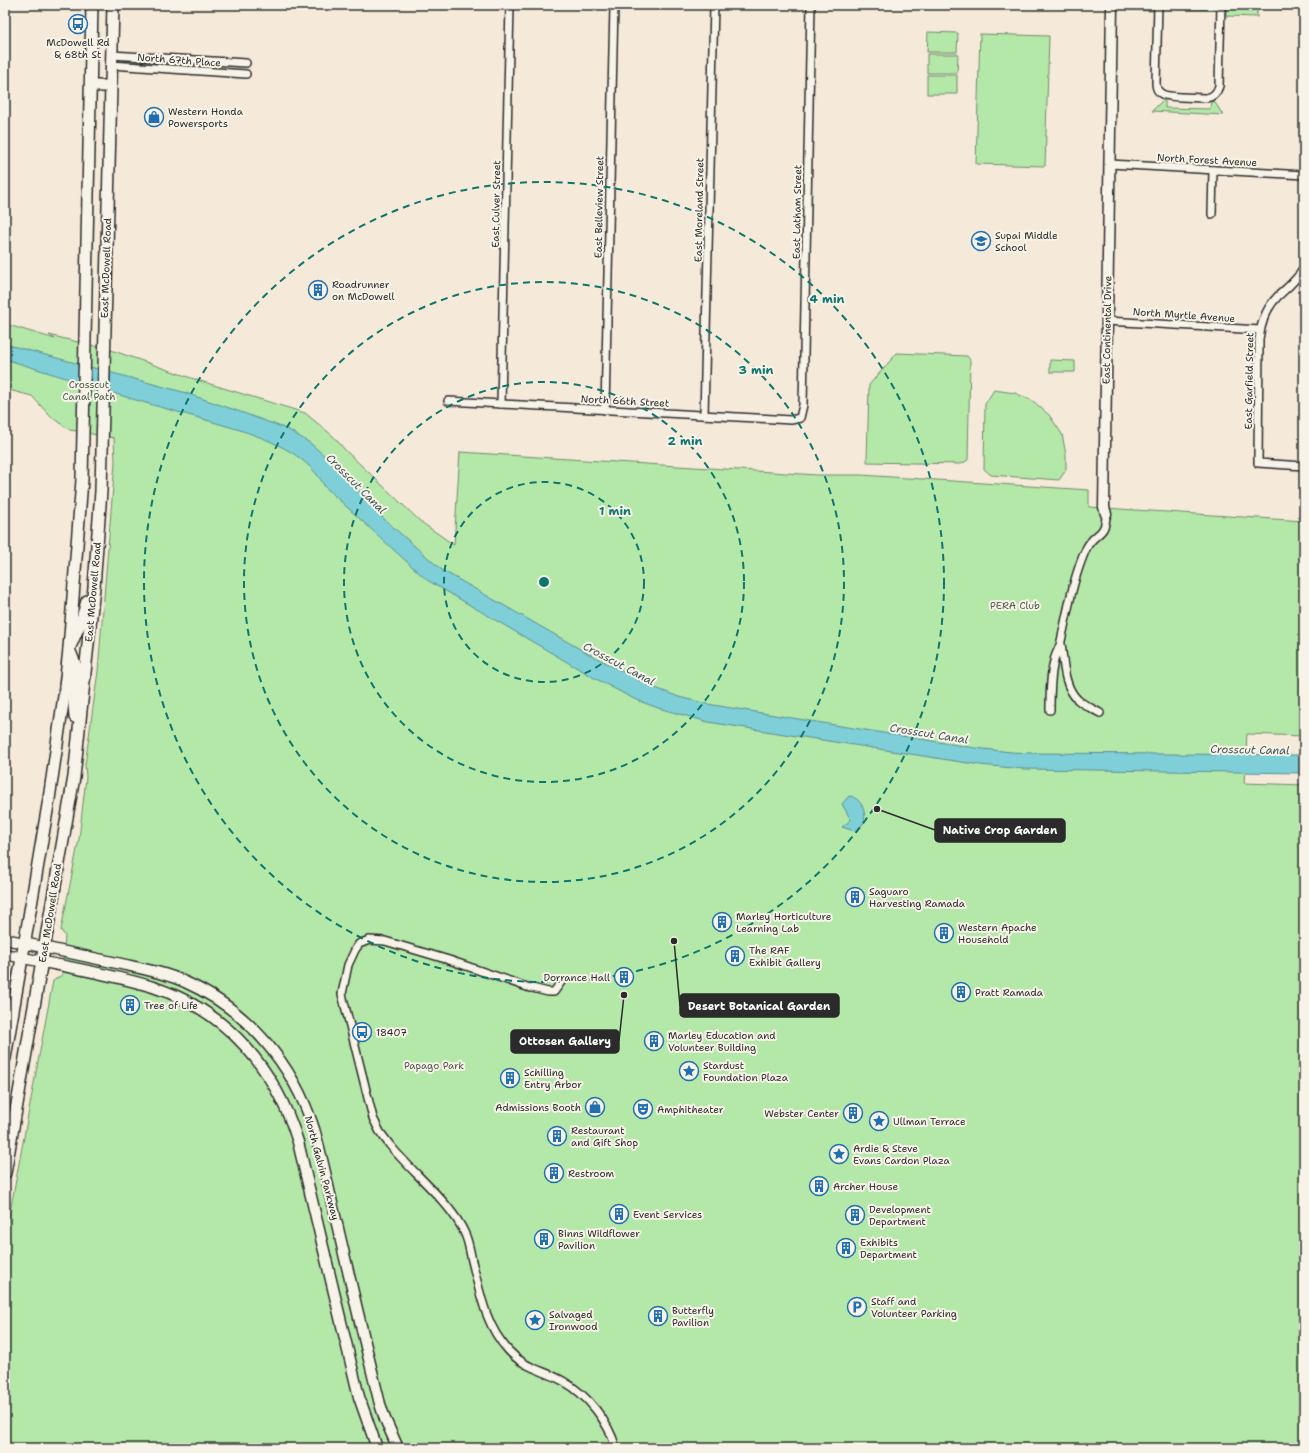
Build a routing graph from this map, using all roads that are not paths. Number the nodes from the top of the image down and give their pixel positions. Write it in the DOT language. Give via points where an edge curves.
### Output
graph roads {
  1 [pos="92,5"];
  2 [pos="113,5"];
  3 [pos="510,5"];
  4 [pos="614,5"];
  5 [pos="714,5"];
  6 [pos="811,5"];
  7 [pos="1112,5"];
  8 [pos="1221,5"];
  9 [pos="1159,6"];
  10 [pos="111,60"];
  11 [pos="246,63"];
  12 [pos="246,74"];
  13 [pos="91,86"];
  14 [pos="111,86"];
  15 [pos="1110,164"];
  16 [pos="1213,170"];
  17 [pos="1304,175"];
  18 [pos="1212,214"];
  19 [pos="1304,268"];
  20 [pos="1107,320"];
  21 [pos="1260,330"];
  22 [pos="448,400"];
  23 [pos="501,404"];
  24 [pos="605,410"];
  25 [pos="704,415"];
  26 [pos="800,418"];
  27 [pos="1304,466"];
  28 [pos="1106,514"];
  29 [pos="95,568"];
  30 [pos="1061,643"];
  31 [pos="69,649"];
  32 [pos="1050,710"];
  33 [pos="1100,713"];
  34 [pos="77,743"];
  35 [pos="5,939"];
  36 [pos="25,943"];
  37 [pos="44,947"];
  38 [pos="5,954"];
  39 [pos="23,958"];
  40 [pos="42,962"];
  41 [pos="562,982"];
  42 [pos="5,1058"];
  43 [pos="5,1173"];
  44 [pos="377,1448"];
  45 [pos="398,1448"];
  46 [pos="616,1448"];
  1 -- 13 [label="main road, East McDowell Road"];
  2 -- 10 [label="main road, East McDowell Road"];
  3 -- 23 [label="street, East Culver Street"];
  4 -- 24 [label="street, East Belleview Street"];
  5 -- 25 [label="street, East Moreland Street"];
  6 -- 26 [label="street, East Latham Street" via="803,404"];
  7 -- 15 [label="main road, East Continental Drive"];
  8 -- 9 [label="street" via="1219,86 1213,96 1206,98 1168,96 1160,94 1156,87"];
  10 -- 11 [label="street, North 67th Place"];
  10 -- 12 [label="street, North 67th Place"];
  10 -- 14 [label="main road, East McDowell Road"];
  13 -- 14 [label="main road"];
  13 -- 31 [label="main road, East McDowell Road" via="82,480"];
  14 -- 29 [label="main road, East McDowell Road" via="101,491"];
  15 -- 16 [label="street, North Forest Avenue"];
  15 -- 20 [label="main road, East Continental Drive"];
  16 -- 17 [label="street, North Forest Avenue"];
  16 -- 18 [label="street"];
  19 -- 21 [label="street, East Garfield Street" via="1270,306"];
  20 -- 21 [label="street, North Myrtle Avenue"];
  20 -- 28 [label="main road, East Continental Drive" via="1104,507"];
  21 -- 27 [label="street, East Garfield Street" via="1258,463"];
  22 -- 23 [label="street, North 66th Street"];
  23 -- 24 [label="street, North 66th Street"];
  24 -- 25 [label="street, North 66th Street"];
  25 -- 26 [label="street, North 66th Street" via="792,420"];
  28 -- 30 [label="street, East Continental Drive" via="1103,530 1093,538 1081,562"];
  29 -- 31 [label="main road" via="82,619"];
  29 -- 34 [label="main road, East McDowell Road"];
  30 -- 32 [label="street, East Continental Drive" via="1054,660"];
  30 -- 33 [label="street, East Continental Drive" via="1070,690 1078,700"];
  31 -- 34 [label="main road" via="77,669 74,703"];
  31 -- 36 [label="main road, East McDowell Road" via="50,792"];
  34 -- 37 [label="main road, East McDowell Road" via="74,777"];
  35 -- 36 [label="main road, North Galvin Parkway"];
  36 -- 37 [label="main road, North Galvin Parkway"];
  36 -- 39 [label="main road, East McDowell Road"];
  37 -- 40 [label="main road, East McDowell Road"];
  37 -- 45 [label="main road, North Galvin Parkway" via="145,970 185,982 222,1002 245,1021 284,1065 294,1081 314,1129 380,1404"];
  38 -- 39 [label="main road, North Galvin Parkway"];
  39 -- 40 [label="main road, North Galvin Parkway"];
  39 -- 42 [label="main road, East McDowell Road"];
  40 -- 43 [label="main road, East McDowell Road"];
  40 -- 44 [label="main road, North Galvin Parkway" via="153,987 200,1008 231,1032 270,1077 286,1108 298,1142 359,1397"];
  41 -- 46 [label="street" via="554,992 548,992 385,941 370,940 360,944 355,950 344,980 342,994 373,1118 395,1152 437,1196 465,1234 491,1326 516,1357 527,1365 563,1381 583,1396 603,1419"];
}
